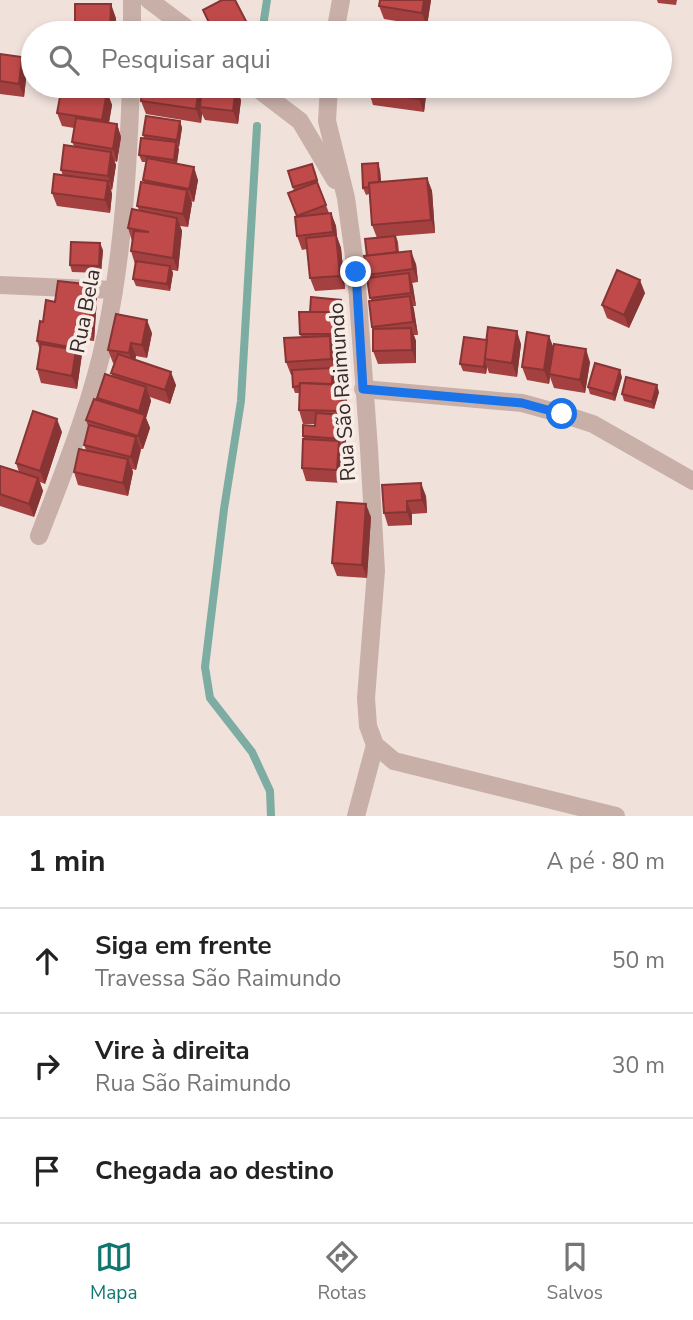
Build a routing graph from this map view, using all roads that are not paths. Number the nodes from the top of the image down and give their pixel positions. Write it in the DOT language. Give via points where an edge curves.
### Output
graph roads {
  1 [pos="132,0"];
  2 [pos="149,0"];
  3 [pos="341,0"];
  4 [pos="132,21"];
  5 [pos="177,21"];
  6 [pos="337,21"];
  7 [pos="131,98"];
  8 [pos="270,98"];
  9 [pos="328,98"];
  10 [pos="346,198"];
  11 [pos="0,285"];
  12 [pos="114,290"];
  13 [pos="363,389"];
  14 [pos="693,481"];
  15 [pos="39,536"];
  16 [pos="374,745"];
  17 [pos="356,816"];
  18 [pos="616,816"];
  1 -- 4 [label="street"];
  2 -- 5 [label="street"];
  3 -- 6 [label="street"];
  7 -- 12 [label="street, Rua Bela" via="128,175"];
  8 -- 10 [label="street" via="300,121"];
  9 -- 10 [label="street, Rua São Raimundo" via="327,121"];
  10 -- 13 [label="street, Rua São Raimundo"];
  11 -- 12 [label="street"];
  12 -- 15 [label="street, Rua Bela" via="86,405"];
  13 -- 14 [label="street" via="522,403 562,414 593,424"];
  13 -- 16 [label="street, Rua São Raimundo" via="376,572 366,698"];
  16 -- 17 [label="street"];
  16 -- 18 [label="street" via="394,761"];
}
